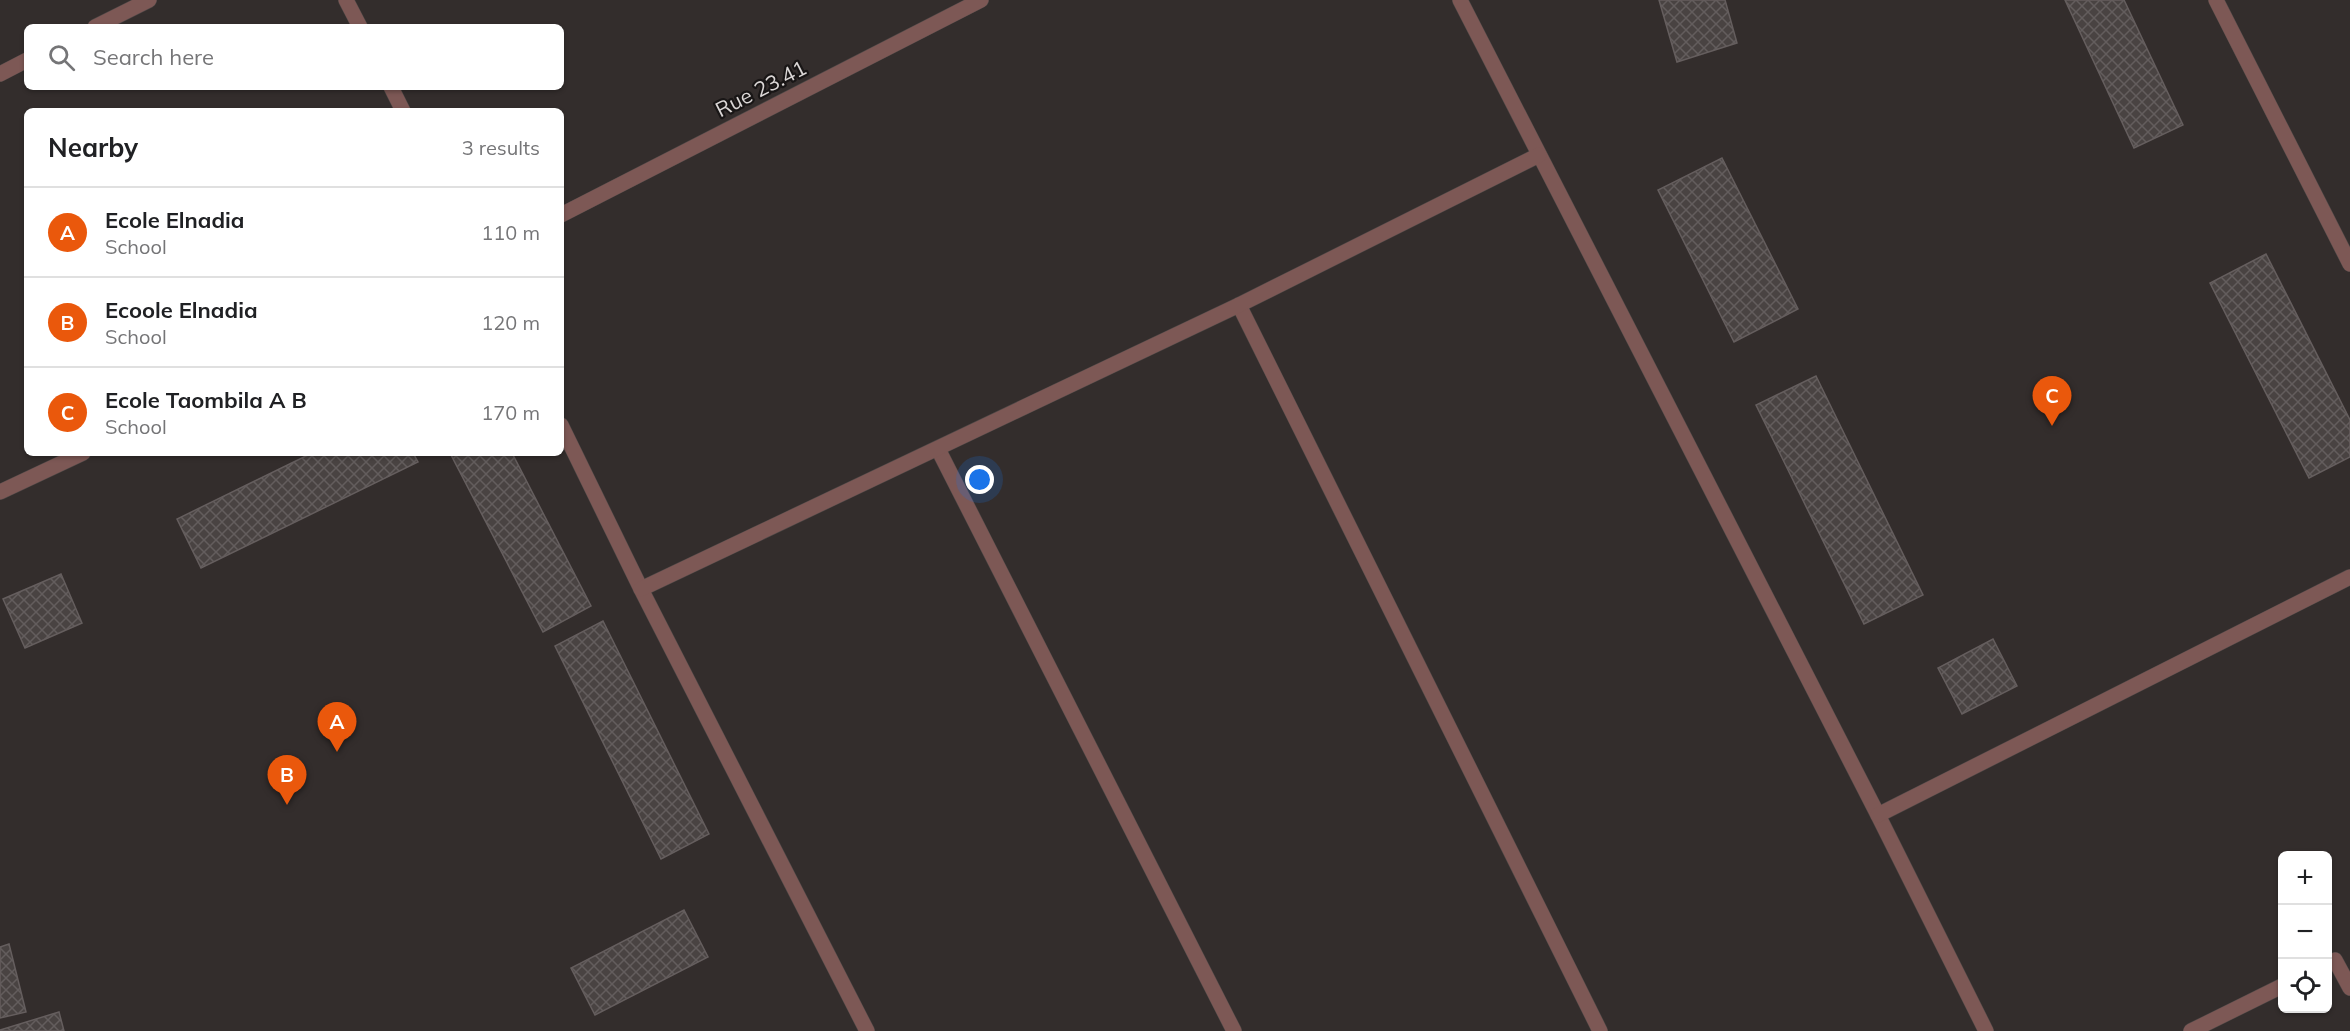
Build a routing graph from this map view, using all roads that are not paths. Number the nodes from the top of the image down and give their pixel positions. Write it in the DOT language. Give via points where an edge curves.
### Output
graph roads {
  1 [pos="149,0"];
  2 [pos="346,0"];
  3 [pos="981,0"];
  4 [pos="1460,0"];
  5 [pos="2216,0"];
  6 [pos="101,24"];
  7 [pos="358,24"];
  8 [pos="24,62"];
  9 [pos="0,74"];
  10 [pos="392,90"];
  11 [pos="402,108"];
  12 [pos="1539,155"];
  13 [pos="564,213"];
  14 [pos="2350,264"];
  15 [pos="1239,305"];
  16 [pos="564,431"];
  17 [pos="938,449"];
  18 [pos="77,456"];
  19 [pos="0,492"];
  20 [pos="2350,577"];
  21 [pos="641,589"];
  22 [pos="1878,815"];
  23 [pos="2350,953"];
  24 [pos="2332,962"];
  25 [pos="2278,988"];
  26 [pos="2350,988"];
  27 [pos="867,1031"];
  28 [pos="1234,1031"];
  29 [pos="1600,1031"];
  30 [pos="1986,1031"];
  31 [pos="2191,1031"];
  1 -- 6 [label="street"];
  2 -- 7 [label="street"];
  3 -- 13 [label="street, Rue 23.41"];
  4 -- 12 [label="street"];
  5 -- 14 [label="street"];
  8 -- 9 [label="street"];
  10 -- 11 [label="street"];
  12 -- 15 [label="street"];
  12 -- 22 [label="street"];
  15 -- 17 [label="street"];
  15 -- 29 [label="street"];
  16 -- 21 [label="street"];
  17 -- 21 [label="street"];
  17 -- 28 [label="street"];
  18 -- 19 [label="street"];
  20 -- 22 [label="street"];
  21 -- 27 [label="street"];
  22 -- 30 [label="street"];
  23 -- 24 [label="street"];
  24 -- 26 [label="street"];
  25 -- 31 [label="street"];
}
